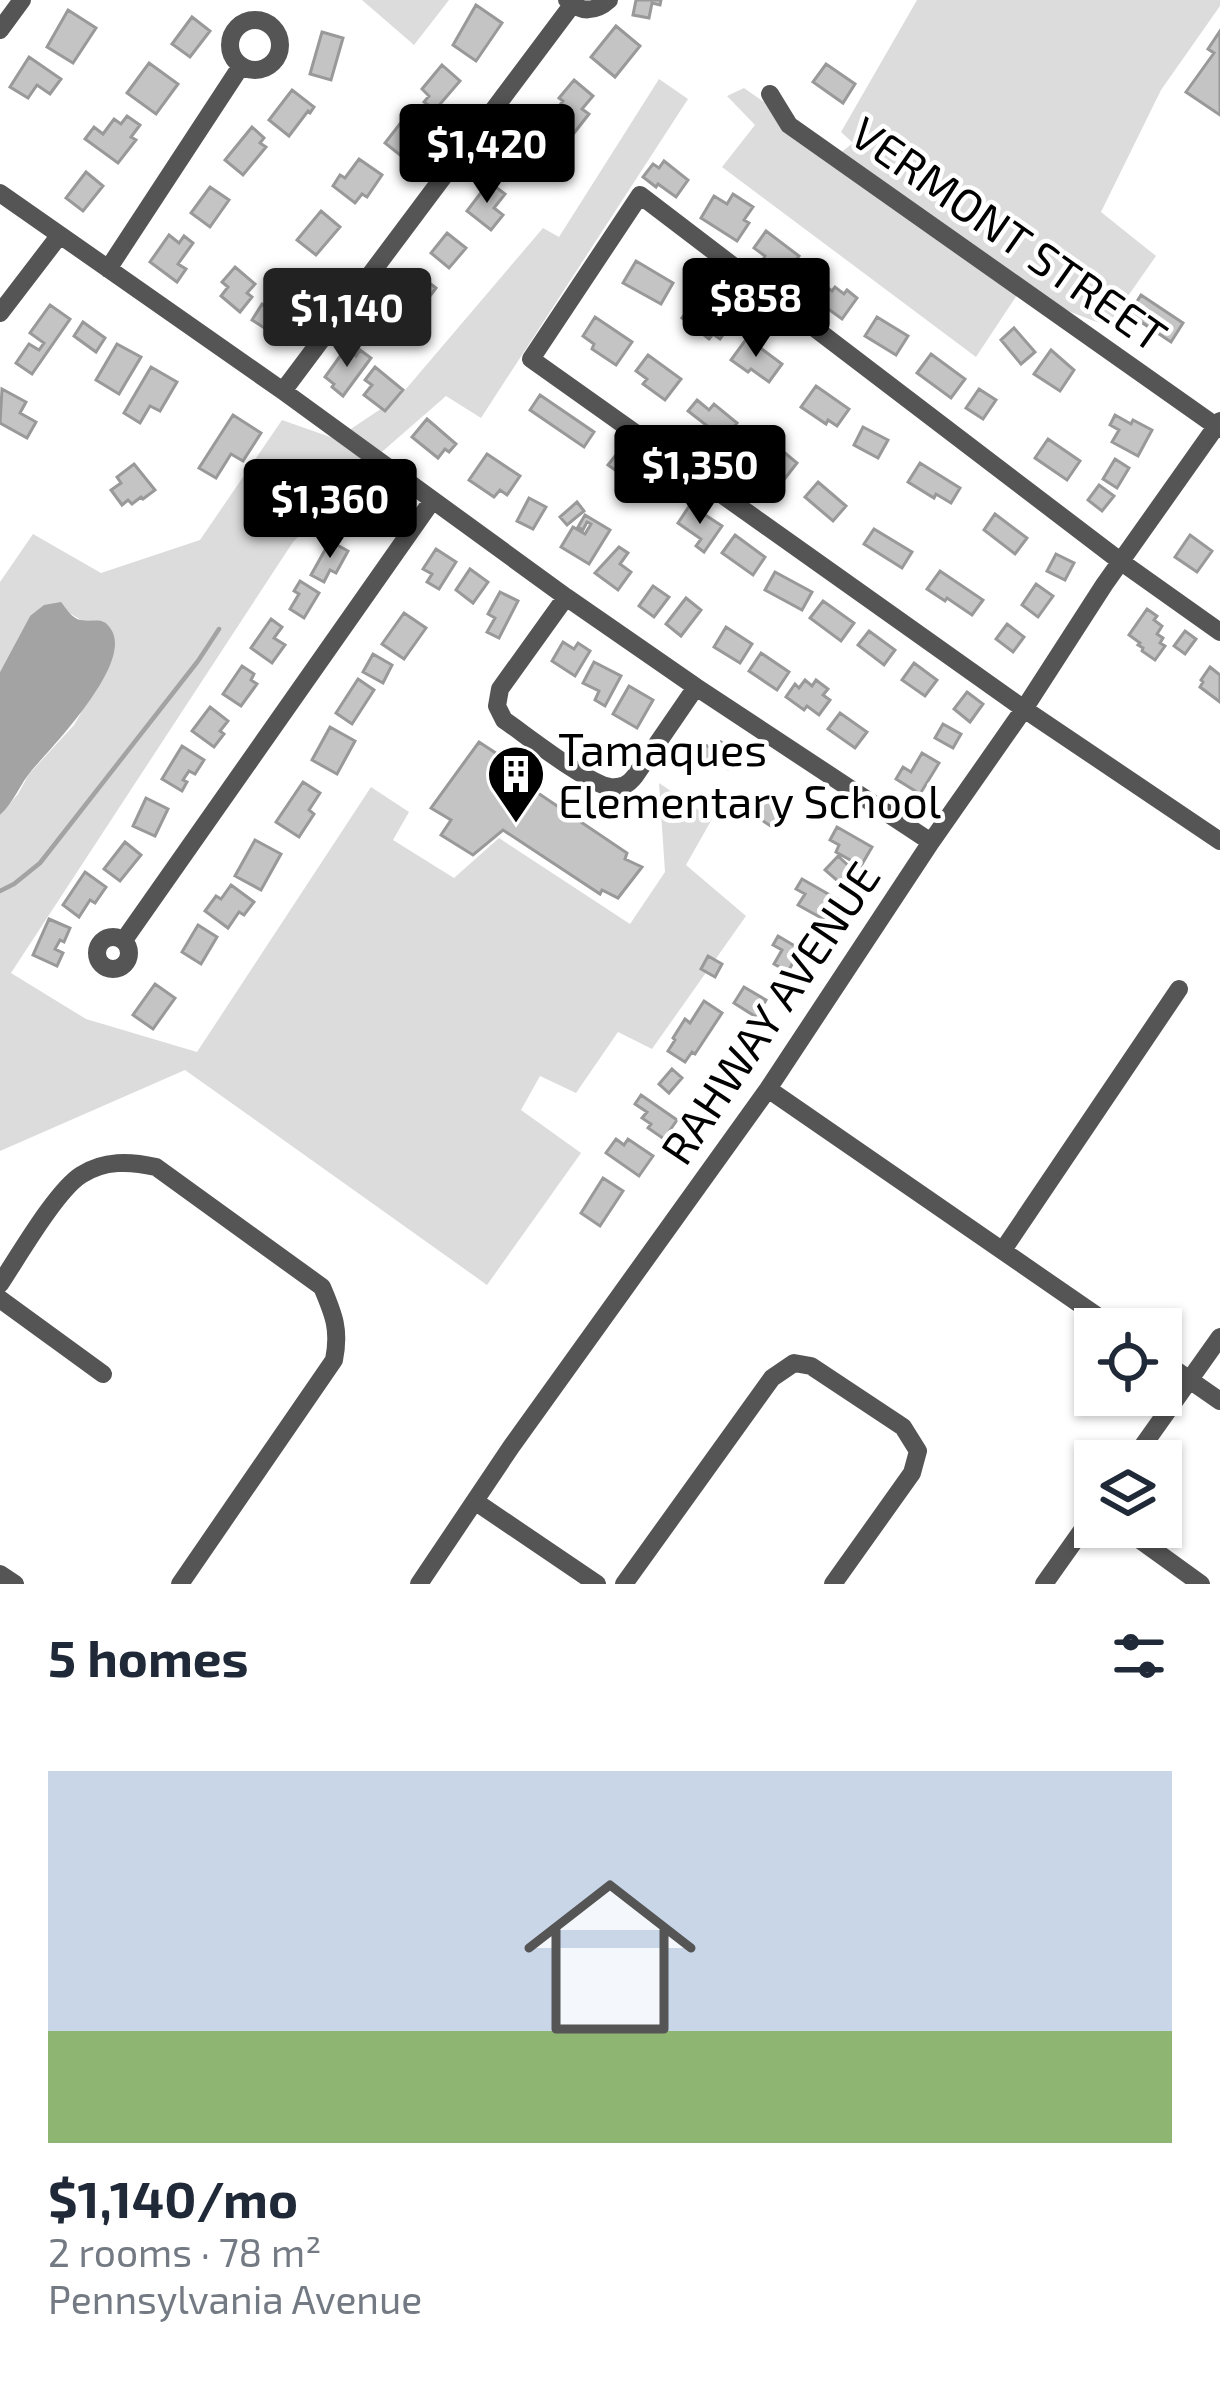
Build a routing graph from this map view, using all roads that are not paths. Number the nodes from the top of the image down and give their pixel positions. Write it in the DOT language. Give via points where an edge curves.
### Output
graph roads {
  1 [pos="22,0"];
  2 [pos="609,0"];
  3 [pos="570,3"];
  4 [pos="0,30"];
  5 [pos="241,67"];
  6 [pos="770,94"];
  7 [pos="0,194"];
  8 [pos="59,236"];
  9 [pos="108,268"];
  10 [pos="0,313"];
  11 [pos="283,391"];
  12 [pos="1219,425"];
  13 [pos="432,501"];
  14 [pos="1120,560"];
  15 [pos="566,597"];
  16 [pos="1220,632"];
  17 [pos="696,687"];
  18 [pos="1024,709"];
  19 [pos="1220,841"];
  20 [pos="931,842"];
  21 [pos="124,940"];
  22 [pos="1179,989"];
  23 [pos="767,1089"];
  24 [pos="1003,1250"];
  25 [pos="0,1284"];
  26 [pos="0,1299"];
  27 [pos="1086,1308"];
  28 [pos="1220,1337"];
  29 [pos="103,1373"];
  30 [pos="1182,1375"];
  31 [pos="1190,1381"];
  32 [pos="1220,1401"];
  33 [pos="1147,1440"];
  34 [pos="476,1502"];
  35 [pos="1074,1542"];
  36 [pos="1150,1548"];
  37 [pos="0,1574"];
  38 [pos="15,1584"];
  39 [pos="180,1584"];
  40 [pos="419,1584"];
  41 [pos="596,1584"];
  42 [pos="624,1584"];
  43 [pos="832,1584"];
  44 [pos="1044,1584"];
  45 [pos="1201,1584"];
  1 -- 4 [label="street"];
  2 -- 3 [label="street" via="589,10"];
  3 -- 11 [label="street"];
  5 -- 9 [label="street"];
  6 -- 12 [label="street, VERMONT STREET" via="789,125"];
  7 -- 8 [label="street"];
  8 -- 9 [label="street"];
  8 -- 10 [label="street"];
  9 -- 11 [label="street"];
  11 -- 13 [label="street"];
  12 -- 14 [label="street, RAHWAY AVENUE"];
  13 -- 15 [label="street"];
  13 -- 21 [label="street"];
  14 -- 16 [label="street"];
  14 -- 18 [label="street, RAHWAY AVENUE"];
  14 -- 18 [label="street" via="640,195 531,359"];
  15 -- 17 [label="street"];
  15 -- 17 [label="street" via="500,689 500,716 599,784 620,787"];
  17 -- 20 [label="street"];
  18 -- 19 [label="street"];
  18 -- 20 [label="street, RAHWAY AVENUE"];
  20 -- 23 [label="street, RAHWAY AVENUE"];
  22 -- 24 [label="street"];
  23 -- 24 [label="street"];
  23 -- 34 [label="street, RAHWAY AVENUE"];
  24 -- 27 [label="street"];
  25 -- 39 [label="street" via="78,1177 134,1162 156,1167 322,1287 338,1337 334,1360"];
  26 -- 29 [label="street"];
  28 -- 31 [label="street"];
  30 -- 31 [label="street"];
  31 -- 32 [label="street"];
  31 -- 33 [label="street"];
  34 -- 40 [label="street, RAHWAY AVENUE"];
  34 -- 41 [label="street"];
  35 -- 44 [label="street"];
  36 -- 45 [label="street"];
  37 -- 38 [label="street"];
  42 -- 43 [label="street" via="772,1378 794,1363 811,1366 903,1427 918,1451 912,1473"];
}
